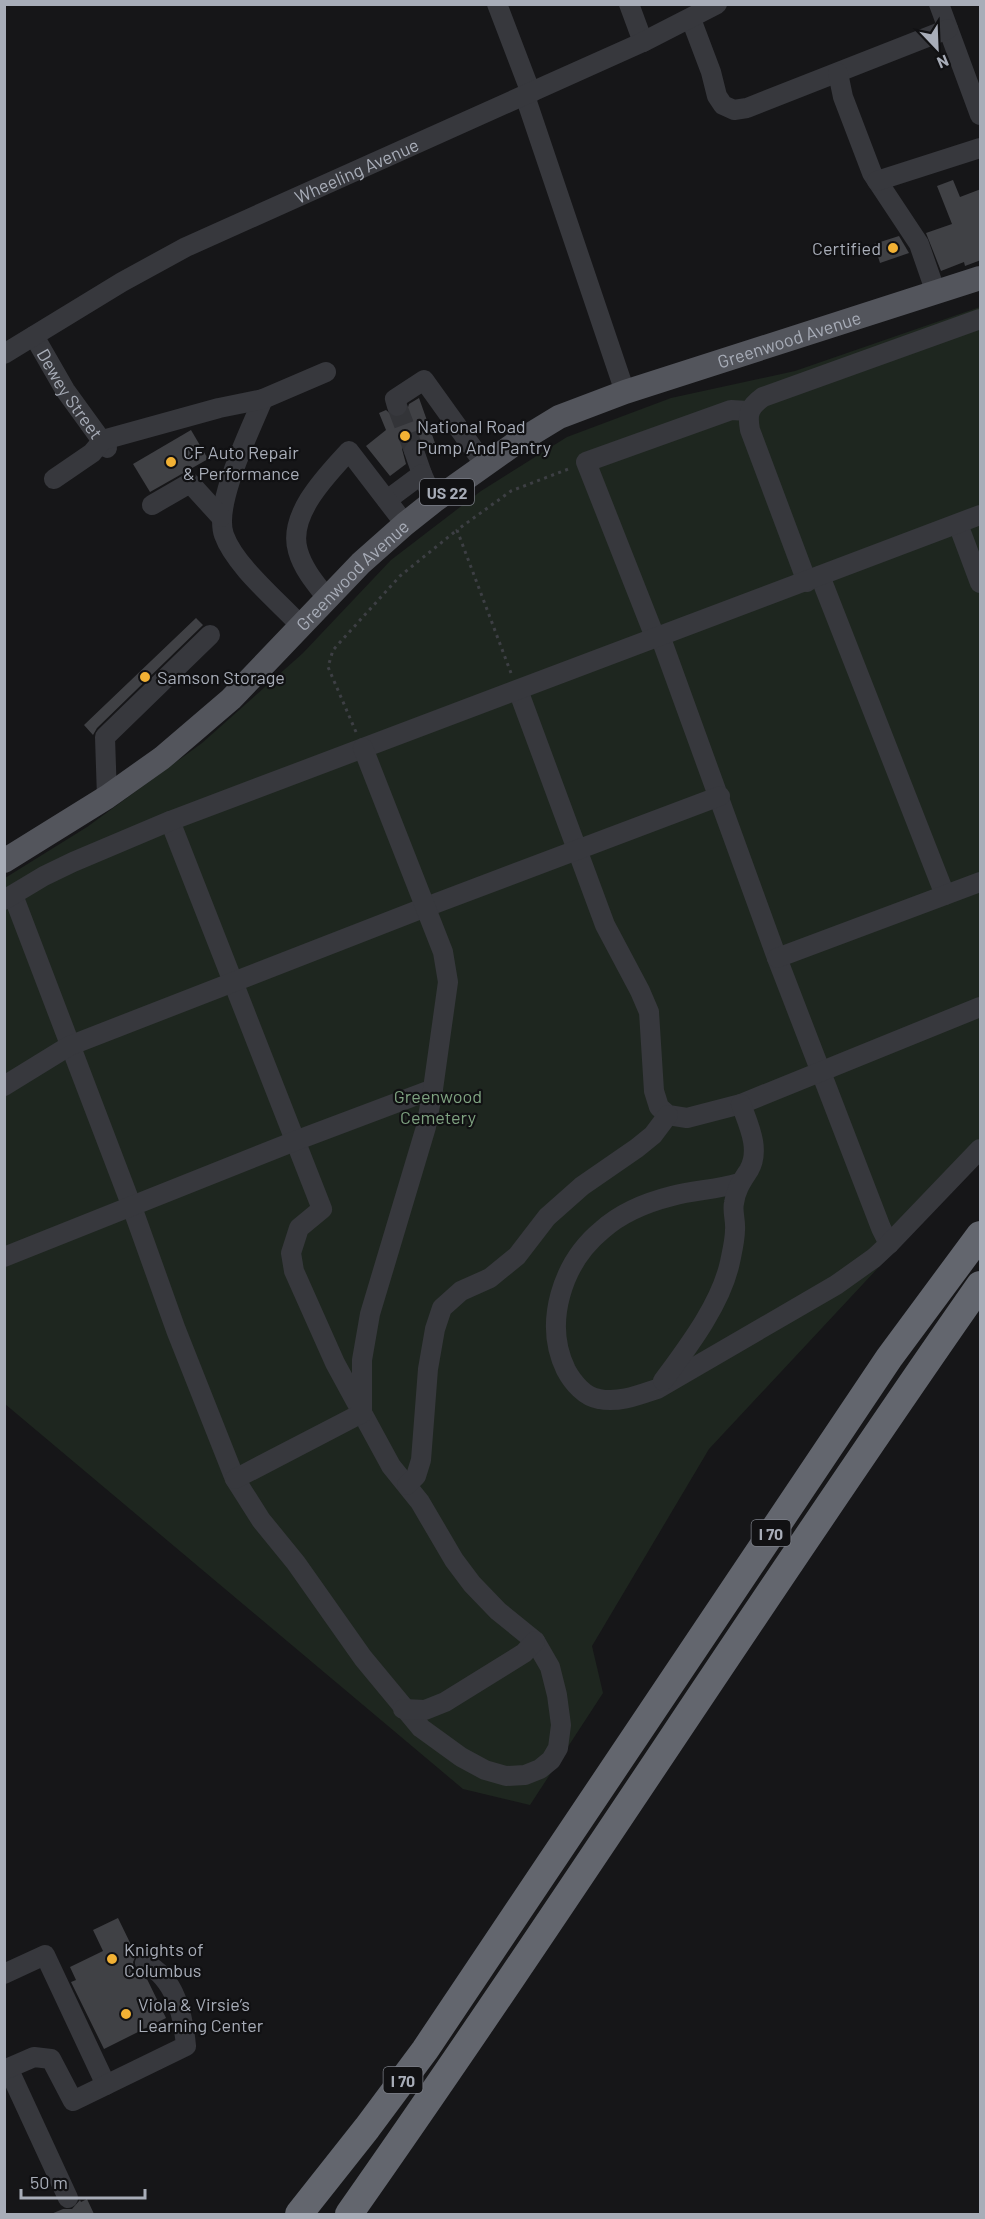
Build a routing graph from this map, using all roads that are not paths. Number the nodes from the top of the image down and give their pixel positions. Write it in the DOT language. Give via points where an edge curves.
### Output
graph roads {
  1 [pos="497,4"];
  2 [pos="629,4"];
  3 [pos="717,4"];
  4 [pos="939,4"];
  5 [pos="691,19"];
  6 [pos="948,29"];
  7 [pos="643,42"];
  8 [pos="838,73"];
  9 [pos="528,94"];
  10 [pos="981,115"];
  11 [pos="981,148"];
  12 [pos="877,181"];
  13 [pos="981,278"];
  14 [pos="936,293"];
  15 [pos="981,319"];
  16 [pos="34,336"];
  17 [pos="4,354"];
  18 [pos="326,372"];
  19 [pos="625,392"];
  20 [pos="263,399"];
  21 [pos="397,406"];
  22 [pos="748,411"];
  23 [pos="105,444"];
  24 [pos="414,451"];
  25 [pos="485,465"];
  26 [pos="422,474"];
  27 [pos="54,479"];
  28 [pos="387,500"];
  29 [pos="434,501"];
  30 [pos="152,505"];
  31 [pos="981,515"];
  32 [pos="221,517"];
  33 [pos="405,524"];
  34 [pos="958,524"];
  35 [pos="813,579"];
  36 [pos="981,583"];
  37 [pos="327,598"];
  38 [pos="301,626"];
  39 [pos="210,635"];
  40 [pos="658,637"];
  41 [pos="518,690"];
  42 [pos="363,748"];
  43 [pos="720,796"];
  44 [pos="107,797"];
  45 [pos="170,821"];
  46 [pos="577,850"];
  47 [pos="4,861"];
  48 [pos="981,882"];
  49 [pos="945,895"];
  50 [pos="9,897"];
  51 [pos="426,907"];
  52 [pos="777,958"];
  53 [pos="232,982"];
  54 [pos="981,1007"];
  55 [pos="69,1046"];
  56 [pos="820,1071"];
  57 [pos="4,1086"];
  58 [pos="433,1089"];
  59 [pos="741,1104"];
  60 [pos="668,1115"];
  61 [pos="295,1141"];
  62 [pos="981,1149"];
  63 [pos="739,1183"];
  64 [pos="132,1207"];
  65 [pos="981,1236"];
  66 [pos="889,1244"];
  67 [pos="4,1257"];
  68 [pos="981,1285"];
  69 [pos="362,1360"];
  70 [pos="335,1363"];
  71 [pos="657,1389"];
  72 [pos="362,1413"];
  73 [pos="235,1479"];
  74 [pos="407,1485"];
  75 [pos="535,1641"];
  76 [pos="404,1709"];
  77 [pos="145,1963"];
  78 [pos="4,1974"];
  79 [pos="6,2069"];
  80 [pos="106,2085"];
  81 [pos="68,2198"];
  82 [pos="299,2214"];
  83 [pos="349,2214"];
  1 -- 9 [label="street"];
  2 -- 7 [label="street"];
  3 -- 5 [label="street, Wheeling Avenue"];
  4 -- 6 [label="street"];
  5 -- 7 [label="street, Wheeling Avenue"];
  5 -- 8 [label="street" via="717,96 723,105 734,110"];
  6 -- 8 [label="street"];
  6 -- 10 [label="street"];
  7 -- 9 [label="street, Wheeling Avenue"];
  8 -- 12 [label="street" via="843,97"];
  9 -- 16 [label="street, Wheeling Avenue" via="186,247"];
  9 -- 19 [label="street"];
  11 -- 12 [label="street"];
  12 -- 14 [label="street" via="919,244"];
  13 -- 14 [label="main road, Greenwood Avenue / US 22"];
  14 -- 19 [label="main road, Greenwood Avenue / US 22"];
  15 -- 22 [label="street" via="763,397"];
  16 -- 17 [label="street, Wheeling Avenue"];
  16 -- 23 [label="street, Dewey Street" via="65,390"];
  18 -- 20 [label="street"];
  19 -- 25 [label="main road, Greenwood Avenue / US 22" via="559,417"];
  20 -- 23 [label="street" via="219,408"];
  20 -- 32 [label="street" via="232,473"];
  21 -- 25 [label="street" via="395,399 424,380"];
  22 -- 35 [label="street" via="750,430"];
  22 -- 40 [label="street" via="731,410 586,462"];
  23 -- 27 [label="street"];
  24 -- 26 [label="street"];
  25 -- 29 [label="main road, Greenwood Avenue / US 22"];
  26 -- 28 [label="street"];
  26 -- 29 [label="street"];
  28 -- 33 [label="street"];
  28 -- 37 [label="street" via="349,451 317,487 302,513 297,551"];
  29 -- 33 [label="main road, Greenwood Avenue / US 22"];
  30 -- 32 [label="street" via="189,483"];
  31 -- 34 [label="street"];
  32 -- 38 [label="street" via="224,534 238,560"];
  33 -- 37 [label="main road, Greenwood Avenue / US 22"];
  34 -- 35 [label="street"];
  34 -- 36 [label="street"];
  35 -- 40 [label="street"];
  35 -- 49 [label="street"];
  37 -- 38 [label="main road, Greenwood Avenue / US 22"];
  38 -- 44 [label="main road, Greenwood Avenue / US 22" via="231,699 162,758"];
  39 -- 44 [label="street" via="105,737"];
  40 -- 41 [label="street"];
  40 -- 43 [label="street"];
  41 -- 42 [label="street"];
  41 -- 46 [label="street"];
  42 -- 45 [label="street"];
  42 -- 51 [label="street"];
  43 -- 46 [label="street"];
  43 -- 52 [label="street"];
  44 -- 47 [label="main road, Greenwood Avenue / US 22"];
  45 -- 50 [label="street" via="73,862"];
  45 -- 53 [label="street"];
  46 -- 51 [label="street"];
  46 -- 60 [label="street" via="605,925 649,1012 654,1091 659,1107"];
  48 -- 49 [label="street"];
  49 -- 52 [label="street"];
  50 -- 55 [label="street"];
  51 -- 53 [label="street"];
  51 -- 58 [label="street" via="443,952 448,982"];
  52 -- 56 [label="street"];
  53 -- 55 [label="street"];
  53 -- 61 [label="street"];
  54 -- 56 [label="street"];
  55 -- 57 [label="street"];
  55 -- 64 [label="street"];
  56 -- 59 [label="street"];
  56 -- 66 [label="street"];
  58 -- 61 [label="street"];
  58 -- 69 [label="street" via="426,1127 370,1314"];
  59 -- 60 [label="street" via="687,1118"];
  59 -- 63 [label="street" via="755,1154"];
  60 -- 74 [label="street" via="645,1142 582,1186 547,1217 517,1256 490,1278 461,1291 442,1308 428,1370 421,1460 416,1476"];
  61 -- 64 [label="street"];
  61 -- 70 [label="street" via="322,1209 300,1228 291,1253 294,1271"];
  62 -- 66 [label="street"];
  63 -- 71 [label="street" via="733,1204 735,1231 730,1264 700,1328"];
  63 -- 71 [label="street" via="672,1196 620,1217 601,1230 583,1251 561,1291 555,1336 570,1378 581,1390 597,1399 613,1401"];
  64 -- 67 [label="street"];
  64 -- 73 [label="street"];
  65 -- 82 [label="highway, I 70" via="890,1358 425,2050"];
  66 -- 71 [label="street" via="836,1285"];
  68 -- 83 [label="highway, I 70"];
  69 -- 70 [label="street"];
  69 -- 72 [label="street"];
  70 -- 72 [label="street"];
  72 -- 73 [label="street"];
  72 -- 74 [label="street" via="391,1466"];
  73 -- 76 [label="street" via="261,1520"];
  74 -- 75 [label="street" via="472,1584"];
  75 -- 76 [label="street" via="524,1653 445,1702 424,1710"];
  75 -- 76 [label="street" via="549,1667 561,1725 558,1749 540,1769 506,1776 485,1770 442,1744"];
  77 -- 80 [label="street" via="176,1996 186,2046"];
  78 -- 80 [label="street" via="45,1955"];
  79 -- 80 [label="street" via="34,2057 51,2059 73,2101"];
  79 -- 81 [label="street"];
}
